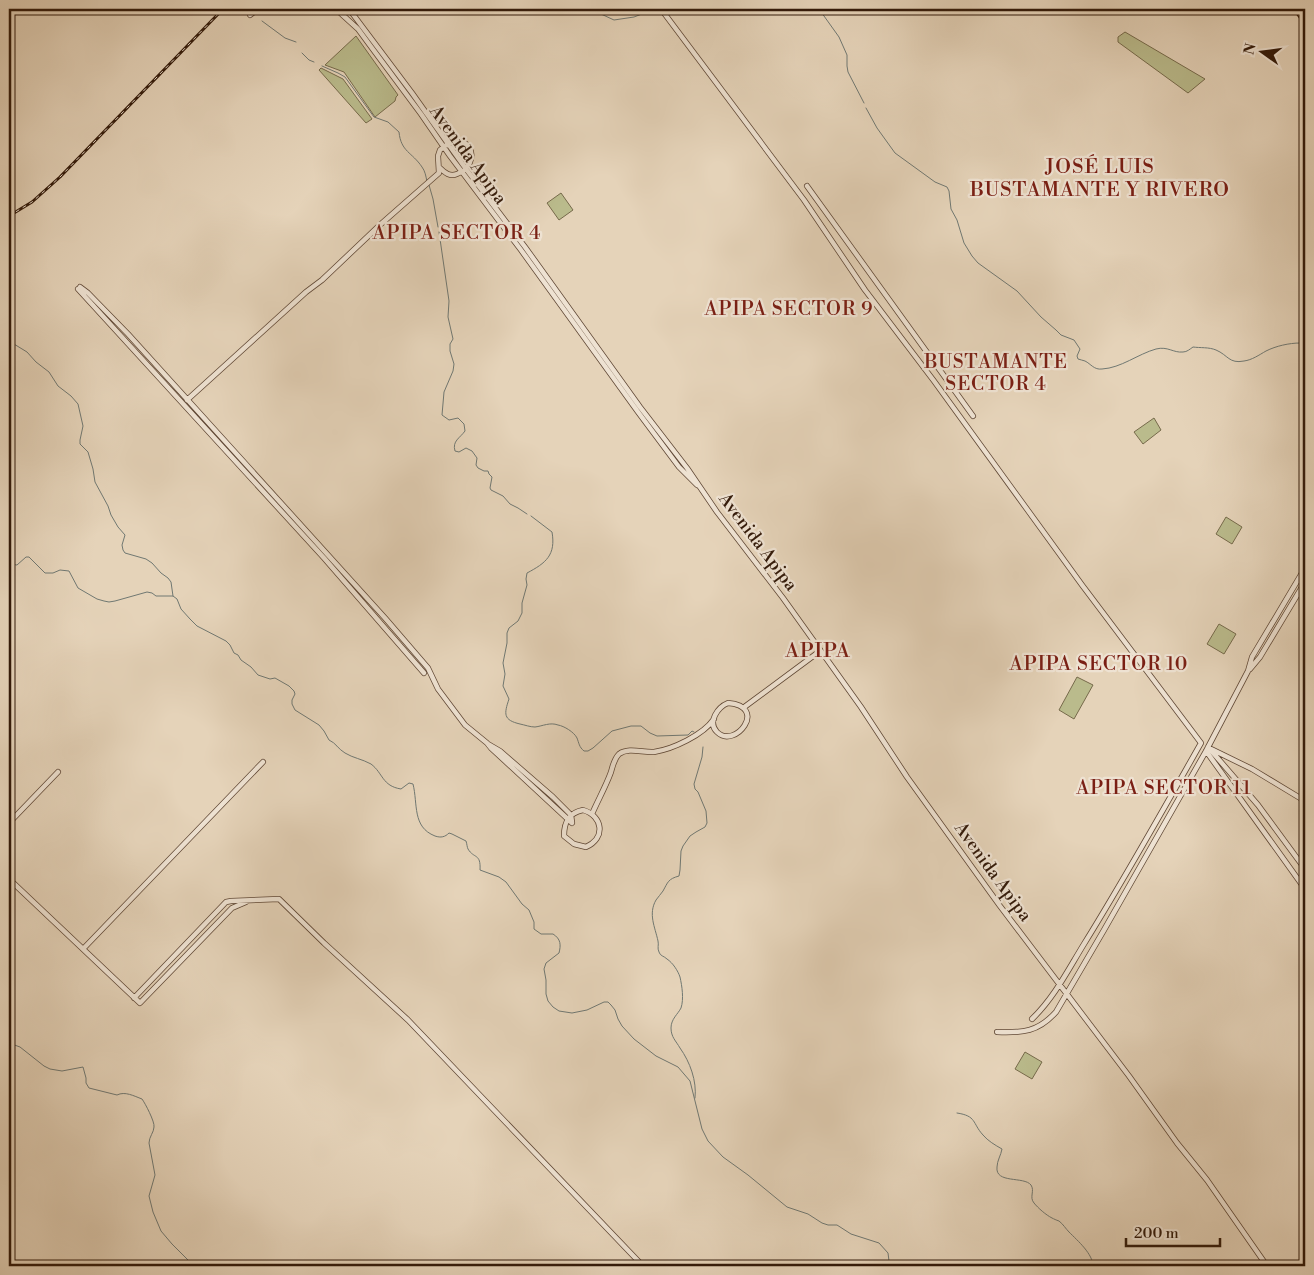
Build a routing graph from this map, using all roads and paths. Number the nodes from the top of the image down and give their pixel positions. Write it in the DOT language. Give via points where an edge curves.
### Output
graph roads {
  1 [pos="254,9"];
  2 [pos="258,9"];
  3 [pos="336,9"];
  4 [pos="349,9"];
  5 [pos="661,9"];
  6 [pos="1297,9"];
  7 [pos="1303,9"];
  8 [pos="1305,12"];
  9 [pos="1305,20"];
  10 [pos="446,145"];
  11 [pos="440,168"];
  12 [pos="464,170"];
  13 [pos="807,186"];
  14 [pos="187,400"];
  15 [pos="972,416"];
  16 [pos="1305,568"];
  17 [pos="1305,582"];
  18 [pos="820,651"];
  19 [pos="1248,671"];
  20 [pos="424,674"];
  21 [pos="743,708"];
  22 [pos="714,719"];
  23 [pos="1207,749"];
  24 [pos="263,762"];
  25 [pos="58,772"];
  26 [pos="1305,801"];
  27 [pos="592,814"];
  28 [pos="569,817"];
  29 [pos="9,823"];
  30 [pos="1305,869"];
  31 [pos="9,879"];
  32 [pos="1305,889"];
  33 [pos="248,901"];
  34 [pos="83,948"];
  35 [pos="1060,984"];
  36 [pos="1067,994"];
  37 [pos="134,998"];
  38 [pos="1032,1019"];
  39 [pos="997,1032"];
  40 [pos="643,1266"];
  41 [pos="1268,1266"];
  1 -- 2 [label="street" via="250,15"];
  3 -- 10 [label="street, Avenida Apipa" via="358,29"];
  4 -- 10 [label="street, Avenida Apipa" via="412,93"];
  5 -- 35 [label="street" via="1201,743"];
  6 -- 9 [label="main road"];
  7 -- 8 [label="main road"];
  10 -- 11 [label="street" via="438,156"];
  10 -- 12 [label="street, Avenida Apipa"];
  10 -- 12 [label="street" via="460,141 469,146 472,157"];
  11 -- 12 [label="street" via="449,175"];
  11 -- 14 [label="street" via="439,173"];
  12 -- 18 [label="street, Avenida Apipa" via="638,412 679,467 702,489"];
  13 -- 15 [label="street"];
  14 -- 20 [label="street" via="128,334 88,293 79,288 324,558"];
  14 -- 28 [label="street" via="428,668 438,689 464,725 553,797"];
  16 -- 19 [label="street" via="1252,657"];
  17 -- 19 [label="street" via="1260,657"];
  18 -- 21 [label="street"];
  18 -- 35 [label="street, Avenida Apipa" via="907,777"];
  19 -- 23 [label="street"];
  21 -- 22 [label="street" via="725,704 718,709"];
  21 -- 22 [label="street" via="747,720 739,733 720,734 714,727"];
  22 -- 27 [label="street" via="677,746 654,752 620,754 614,760"];
  23 -- 26 [label="street" via="1252,769"];
  23 -- 30 [label="street" via="1258,805"];
  23 -- 32 [label="street"];
  23 -- 36 [label="street"];
  24 -- 34 [label="street"];
  25 -- 29 [label="street"];
  27 -- 28 [label="street" via="583,810"];
  27 -- 28 [label="street" via="600,830 595,841 586,847 574,844 564,836"];
  31 -- 34 [label="street"];
  33 -- 37 [label="street" via="226,902"];
  33 -- 37 [label="street" via="232,908 140,1003"];
  33 -- 40 [label="street" via="282,901 408,1020"];
  34 -- 37 [label="street"];
  35 -- 36 [label="street, Avenida Apipa"];
  35 -- 38 [label="street"];
  36 -- 39 [label="street" via="1056,1012 1039,1026 1024,1031"];
  36 -- 41 [label="street, Avenida Apipa"];
}
